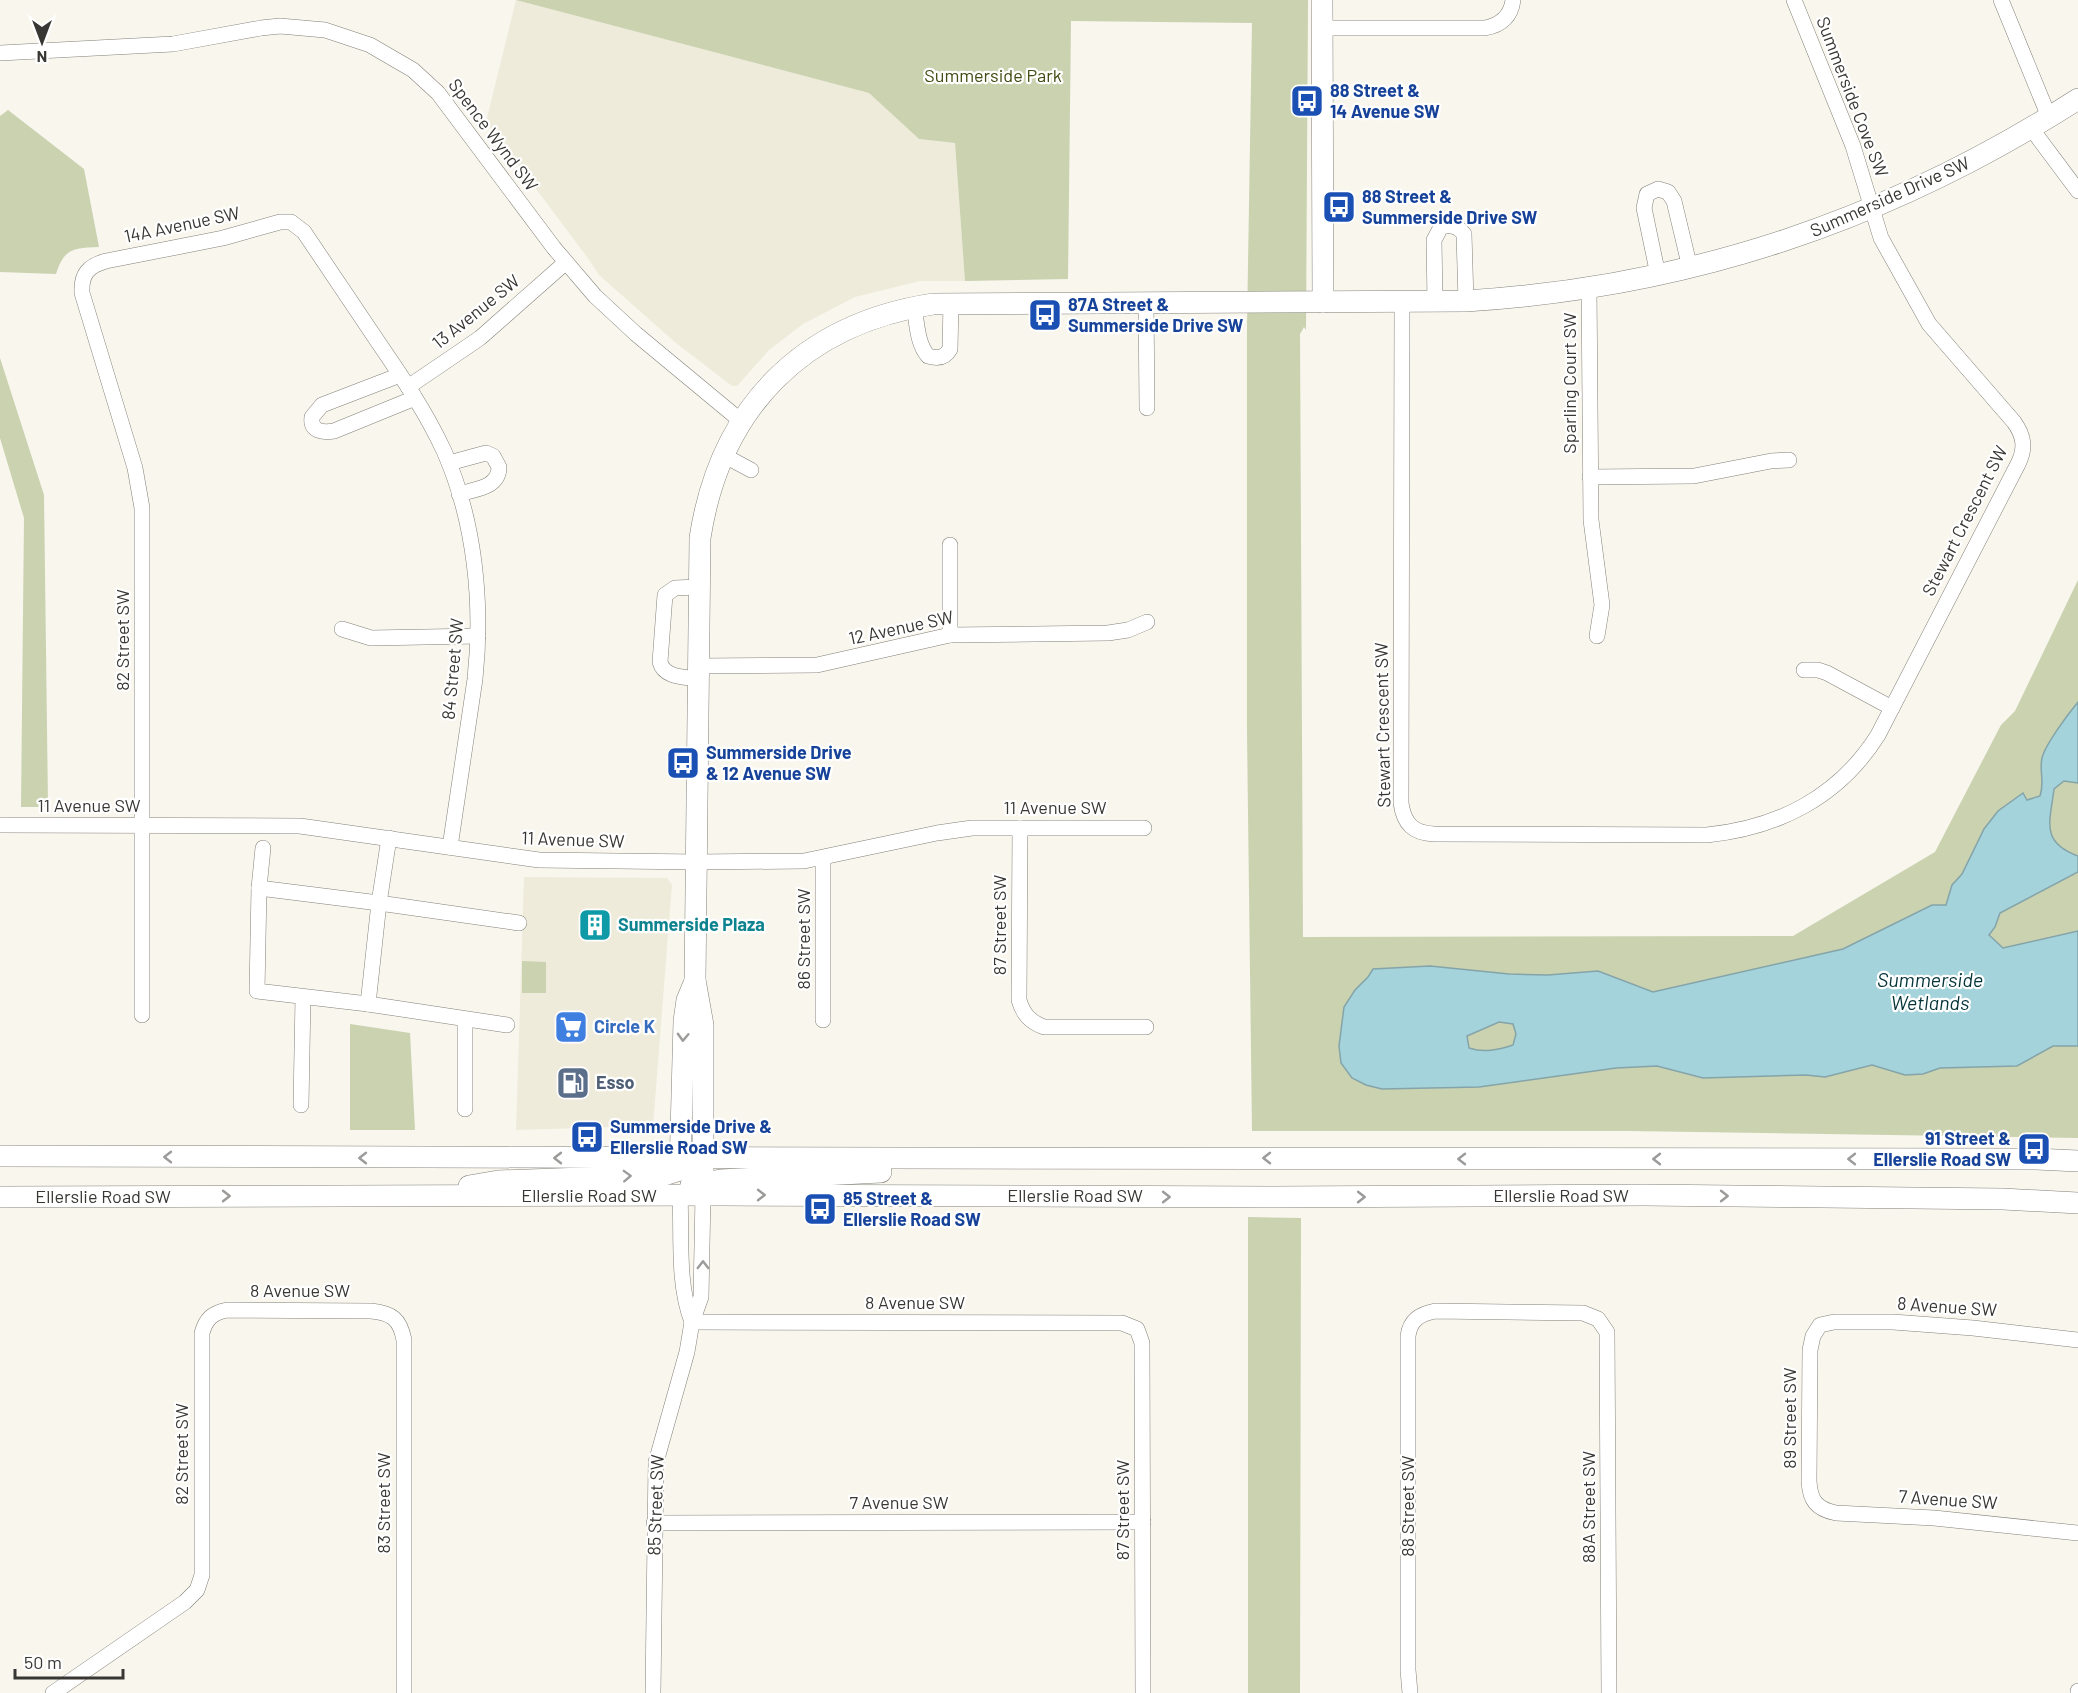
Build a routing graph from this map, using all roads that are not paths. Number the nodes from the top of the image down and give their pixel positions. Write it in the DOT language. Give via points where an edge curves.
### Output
graph roads {
  1 [pos="1322,0"];
  2 [pos="1513,0"];
  3 [pos="1794,0"];
  4 [pos="2001,0"];
  5 [pos="1322,28"];
  6 [pos="0,53"];
  7 [pos="2078,99"];
  8 [pos="2040,123"];
  9 [pos="2078,191"];
  10 [pos="1872,208"];
  11 [pos="291,222"];
  12 [pos="565,263"];
  13 [pos="1690,268"];
  14 [pos="84,274"];
  15 [pos="1658,275"];
  16 [pos="1589,288"];
  17 [pos="1466,301"];
  18 [pos="1146,302"];
  19 [pos="1323,302"];
  20 [pos="1402,302"];
  21 [pos="1435,302"];
  22 [pos="951,303"];
  23 [pos="914,307"];
  24 [pos="408,387"];
  25 [pos="1147,408"];
  26 [pos="741,421"];
  27 [pos="723,455"];
  28 [pos="1789,460"];
  29 [pos="449,463"];
  30 [pos="751,470"];
  31 [pos="1590,477"];
  32 [pos="459,494"];
  33 [pos="950,545"];
  34 [pos="698,587"];
  35 [pos="1147,622"];
  36 [pos="342,629"];
  37 [pos="950,635"];
  38 [pos="478,636"];
  39 [pos="1597,636"];
  40 [pos="1804,670"];
  41 [pos="698,672"];
  42 [pos="1892,708"];
  43 [pos="0,825"];
  44 [pos="142,825"];
  45 [pos="1020,828"];
  46 [pos="1144,828"];
  47 [pos="389,838"];
  48 [pos="450,847"];
  49 [pos="263,848"];
  50 [pos="823,858"];
  51 [pos="698,862"];
  52 [pos="260,888"];
  53 [pos="379,903"];
  54 [pos="519,923"];
  55 [pos="695,980"];
  56 [pos="303,997"];
  57 [pos="368,1004"];
  58 [pos="142,1016"];
  59 [pos="465,1019"];
  60 [pos="823,1020"];
  61 [pos="507,1025"];
  62 [pos="1146,1027"];
  63 [pos="301,1105"];
  64 [pos="465,1109"];
  65 [pos="0,1156"];
  66 [pos="703,1157"];
  67 [pos="986,1160"];
  68 [pos="2078,1161"];
  69 [pos="680,1164"];
  70 [pos="703,1188"];
  71 [pos="2078,1189"];
  72 [pos="680,1195"];
  73 [pos="0,1197"];
  74 [pos="402,1197"];
  75 [pos="1865,1198"];
  76 [pos="2078,1203"];
  77 [pos="2078,1214"];
  78 [pos="393,1317"];
  79 [pos="208,1319"];
  80 [pos="1414,1320"];
  81 [pos="692,1322"];
  82 [pos="1137,1329"];
  83 [pos="1816,1330"];
  84 [pos="2078,1340"];
  85 [pos="1816,1505"];
  86 [pos="1143,1522"];
  87 [pos="654,1523"];
  88 [pos="2078,1533"];
  89 [pos="53,1693"];
  90 [pos="404,1693"];
  91 [pos="653,1693"];
  92 [pos="1143,1693"];
  93 [pos="1410,1693"];
  94 [pos="1609,1693"];
  1 -- 5 [label="main road"];
  2 -- 5 [label="street" via="1507,16 1498,25 1485,28"];
  3 -- 10 [label="street, Summerside Cove SW" via="1853,146"];
  4 -- 8 [label="street"];
  5 -- 19 [label="main road"];
  6 -- 12 [label="street, Spence Wynd SW" via="156,45 280,26 314,28 347,36 389,55 427,81 452,109"];
  7 -- 8 [label="main road, Summerside Drive SW"];
  8 -- 9 [label="street"];
  8 -- 10 [label="main road, Summerside Drive SW" via="1931,182"];
  10 -- 13 [label="main road, Summerside Drive SW" via="1780,243"];
  10 -- 42 [label="street, Stewart Crescent SW" via="1881,238 1929,324 2014,422 2024,441 2018,464"];
  11 -- 14 [label="street, 14A Avenue SW" via="270,223 230,236 106,261"];
  11 -- 24 [label="street, 84 Street SW" via="304,232"];
  12 -- 24 [label="street, 13 Avenue SW" via="466,348"];
  12 -- 26 [label="street, Spence Wynd SW" via="617,317"];
  13 -- 15 [label="main road, Summerside Drive SW"];
  13 -- 15 [label="street" via="1674,201 1668,192 1658,189 1647,194 1644,208"];
  14 -- 44 [label="street, 82 Street SW" via="84,301 135,468 142,508"];
  15 -- 16 [label="main road, Summerside Drive SW"];
  16 -- 17 [label="main road, Summerside Drive SW"];
  16 -- 31 [label="street, Sparling Court SW"];
  17 -- 21 [label="main road, Summerside Drive SW"];
  17 -- 21 [label="street" via="1464,234 1447,225 1441,227 1434,240"];
  18 -- 19 [label="main road, Summerside Drive SW"];
  18 -- 22 [label="main road, Summerside Drive SW"];
  18 -- 25 [label="street"];
  19 -- 20 [label="main road, Summerside Drive SW"];
  20 -- 21 [label="main road, Summerside Drive SW"];
  20 -- 42 [label="street, Stewart Crescent SW" via="1401,803 1411,828 1426,834 1707,835 1744,830 1779,819 1833,787 1870,748"];
  22 -- 23 [label="main road, Summerside Drive SW"];
  22 -- 23 [label="street" via="950,349 941,357 924,352"];
  23 -- 26 [label="main road, Summerside Drive SW" via="874,317 829,338 793,363"];
  24 -- 24 [label="street" via="334,431 324,432 313,426 312,417 322,405"];
  24 -- 29 [label="street, 84 Street SW"];
  26 -- 27 [label="main road, Summerside Drive SW"];
  27 -- 30 [label="street"];
  27 -- 34 [label="main road, Summerside Drive SW" via="703,519"];
  28 -- 31 [label="street, Sparling Court SW" via="1694,477"];
  29 -- 32 [label="street, 84 Street SW"];
  29 -- 32 [label="street" via="486,453 493,456 499,467 492,484"];
  31 -- 39 [label="street, Sparling Court SW" via="1592,538 1602,605"];
  32 -- 38 [label="street, 84 Street SW" via="474,564"];
  33 -- 37 [label="street"];
  34 -- 41 [label="main road, Summerside Drive SW"];
  34 -- 41 [label="street" via="675,588 665,595 660,662 666,672"];
  35 -- 37 [label="street, 12 Avenue SW" via="1108,633"];
  36 -- 38 [label="street" via="371,638"];
  37 -- 41 [label="street, 12 Avenue SW" via="838,662"];
  38 -- 48 [label="street, 84 Street SW"];
  40 -- 42 [label="street" via="1827,673"];
  41 -- 51 [label="main road, Summerside Drive SW"];
  43 -- 44 [label="street, 11 Avenue SW"];
  44 -- 47 [label="street, 11 Avenue SW" via="300,826"];
  44 -- 58 [label="street, 82 Street SW"];
  45 -- 46 [label="street, 11 Avenue SW"];
  45 -- 50 [label="street, 11 Avenue SW" via="957,830"];
  45 -- 62 [label="street, 87 Street SW" via="1019,1000 1029,1020 1052,1028"];
  47 -- 48 [label="street, 11 Avenue SW"];
  47 -- 53 [label="street"];
  48 -- 51 [label="street, 11 Avenue SW" via="558,861"];
  49 -- 52 [label="street"];
  50 -- 51 [label="street, 11 Avenue SW"];
  50 -- 60 [label="street, 86 Street SW"];
  51 -- 55 [label="main road, Summerside Drive SW"];
  52 -- 53 [label="street"];
  52 -- 56 [label="street" via="257,991"];
  53 -- 54 [label="street"];
  53 -- 57 [label="street"];
  55 -- 66 [label="main road, Summerside Drive SW" via="703,1025"];
  55 -- 69 [label="main road, Summerside Drive SW, one-way" via="684,1021"];
  56 -- 57 [label="street"];
  56 -- 63 [label="street"];
  57 -- 59 [label="street"];
  59 -- 61 [label="street"];
  59 -- 64 [label="street"];
  69 -- 65 [label="main road, one-way"];
  66 -- 67 [label="main road, Ellerslie Road SW"];
  66 -- 69 [label="main road" via="694,1164"];
  66 -- 70 [label="main road, 85 Street SW"];
  68 -- 67 [label="main road, Ellerslie Road SW, one-way"];
  67 -- 70 [label="main road" via="918,1170"];
  69 -- 72 [label="main road, 85 Street SW"];
  74 -- 69 [label="main road, one-way" via="498,1181 664,1175"];
  70 -- 72 [label="main road" via="694,1183"];
  70 -- 75 [label="main road, Ellerslie Road SW, one-way" via="1259,1197"];
  81 -- 70 [label="street, 85 Street SW, one-way" via="703,1280"];
  71 -- 75 [label="main road"];
  72 -- 74 [label="main road, Ellerslie Road SW"];
  72 -- 81 [label="street, 85 Street SW" via="683,1283"];
  73 -- 74 [label="main road, Ellerslie Road SW, one-way"];
  75 -- 76 [label="main road, Ellerslie Road SW"];
  75 -- 77 [label="main road"];
  78 -- 79 [label="street, 8 Avenue SW" via="371,1311 227,1310"];
  78 -- 90 [label="street, 83 Street SW" via="400,1323 404,1340"];
  79 -- 89 [label="street, 82 Street SW" via="202,1333 202,1575 197,1590"];
  80 -- 93 [label="street, 88 Street SW" via="1408,1336"];
  80 -- 94 [label="street, 88A Street SW" via="1436,1311 1583,1313 1602,1322 1608,1338"];
  81 -- 82 [label="street, 8 Avenue SW" via="1122,1323"];
  81 -- 87 [label="street, 85 Street SW" via="656,1462"];
  82 -- 86 [label="street, 87 Street SW" via="1142,1343"];
  83 -- 84 [label="street, 8 Avenue SW" via="1834,1322 1893,1322"];
  83 -- 85 [label="street, 89 Street SW" via="1810,1350 1809,1481"];
  85 -- 88 [label="street, 7 Avenue SW" via="1836,1513"];
  86 -- 87 [label="street, 7 Avenue SW"];
  86 -- 92 [label="street, 87 Street SW"];
  87 -- 91 [label="street, 85 Street SW"];
}
